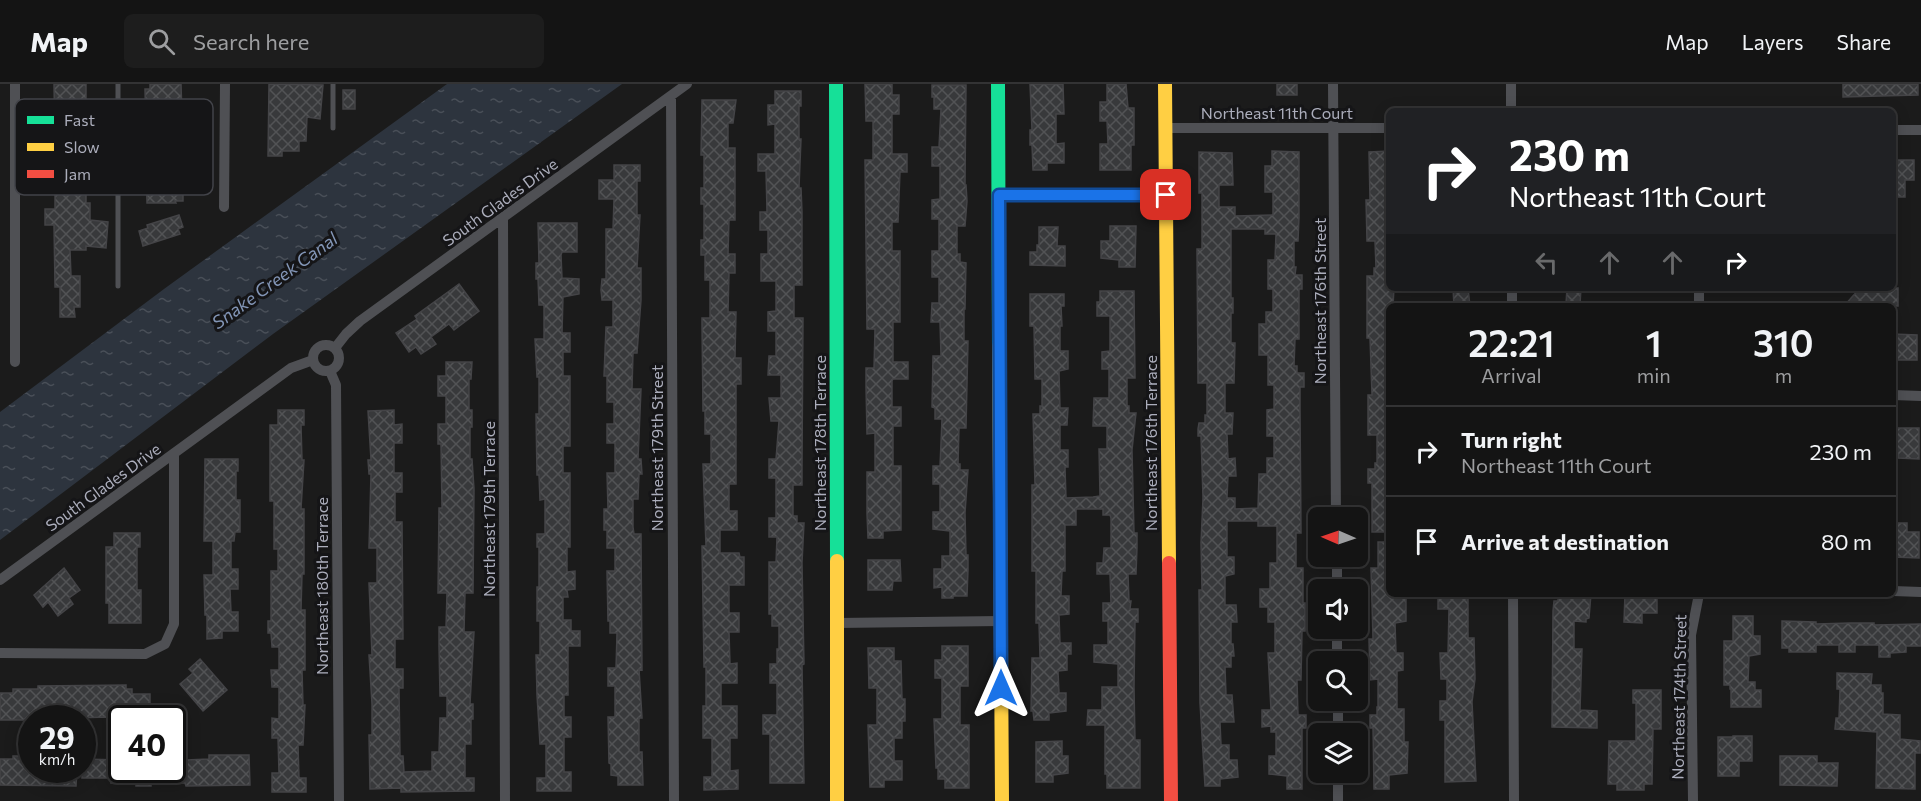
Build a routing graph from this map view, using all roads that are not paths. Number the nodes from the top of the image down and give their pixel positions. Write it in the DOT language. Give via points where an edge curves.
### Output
graph roads {
  1 [pos="15,84"];
  2 [pos="225,84"];
  3 [pos="333,84"];
  4 [pos="687,84"];
  5 [pos="836,84"];
  6 [pos="998,84"];
  7 [pos="1165,84"];
  8 [pos="1333,84"];
  9 [pos="1511,84"];
  10 [pos="671,96"];
  11 [pos="1511,108"];
  12 [pos="333,128"];
  13 [pos="1166,128"];
  14 [pos="1334,128"];
  15 [pos="1386,128"];
  16 [pos="1896,130"];
  17 [pos="1921,130"];
  18 [pos="118,195"];
  19 [pos="999,195"];
  20 [pos="1166,195"];
  21 [pos="224,207"];
  22 [pos="503,218"];
  23 [pos="118,286"];
  24 [pos="335,348"];
  25 [pos="313,360"];
  26 [pos="15,362"];
  27 [pos="330,371"];
  28 [pos="1896,395"];
  29 [pos="1921,396"];
  30 [pos="174,454"];
  31 [pos="1336,507"];
  32 [pos="0,580"];
  33 [pos="1896,591"];
  34 [pos="1921,592"];
  35 [pos="1513,597"];
  36 [pos="1698,597"];
  37 [pos="1001,621"];
  38 [pos="837,623"];
  39 [pos="0,653"];
  40 [pos="1338,783"];
  41 [pos="339,801"];
  42 [pos="505,801"];
  43 [pos="674,801"];
  44 [pos="837,801"];
  45 [pos="1002,801"];
  46 [pos="1171,801"];
  47 [pos="1338,801"];
  48 [pos="1514,801"];
  49 [pos="1693,801"];
  1 -- 26 [label="street"];
  2 -- 21 [label="street"];
  3 -- 12 [label="lane"];
  4 -- 10 [label="street, South Glades Drive"];
  5 -- 38 [label="street, Northeast 178th Terrace"];
  6 -- 19 [label="street"];
  7 -- 13 [label="street, Northeast 176th Terrace"];
  8 -- 14 [label="street, Northeast 176th Street"];
  9 -- 11 [label="street"];
  10 -- 22 [label="street, South Glades Drive"];
  10 -- 43 [label="street, Northeast 179th Street"];
  13 -- 14 [label="street, Northeast 11th Court"];
  13 -- 20 [label="street, Northeast 176th Terrace"];
  14 -- 15 [label="street, Northeast 11th Court"];
  14 -- 31 [label="street, Northeast 176th Street"];
  16 -- 17 [label="street"];
  18 -- 23 [label="lane"];
  19 -- 20 [label="street"];
  19 -- 37 [label="street"];
  20 -- 46 [label="street, Northeast 176th Terrace"];
  22 -- 24 [label="street, South Glades Drive" via="360,321"];
  22 -- 42 [label="street, Northeast 179th Terrace"];
  24 -- 25 [label="street" via="321,346"];
  24 -- 27 [label="street" via="340,359"];
  25 -- 27 [label="street" via="320,370"];
  25 -- 30 [label="street, South Glades Drive" via="291,368"];
  27 -- 41 [label="street, Northeast 180th Terrace" via="336,385"];
  28 -- 29 [label="street"];
  30 -- 32 [label="street, South Glades Drive"];
  30 -- 39 [label="street" via="174,624 165,644 146,654"];
  33 -- 34 [label="street"];
  35 -- 48 [label="street"];
  36 -- 49 [label="street, Northeast 174th Street" via="1691,635"];
  37 -- 38 [label="street"];
  37 -- 45 [label="street"];
  38 -- 44 [label="street, Northeast 178th Terrace"];
  40 -- 47 [label="street"];
}
